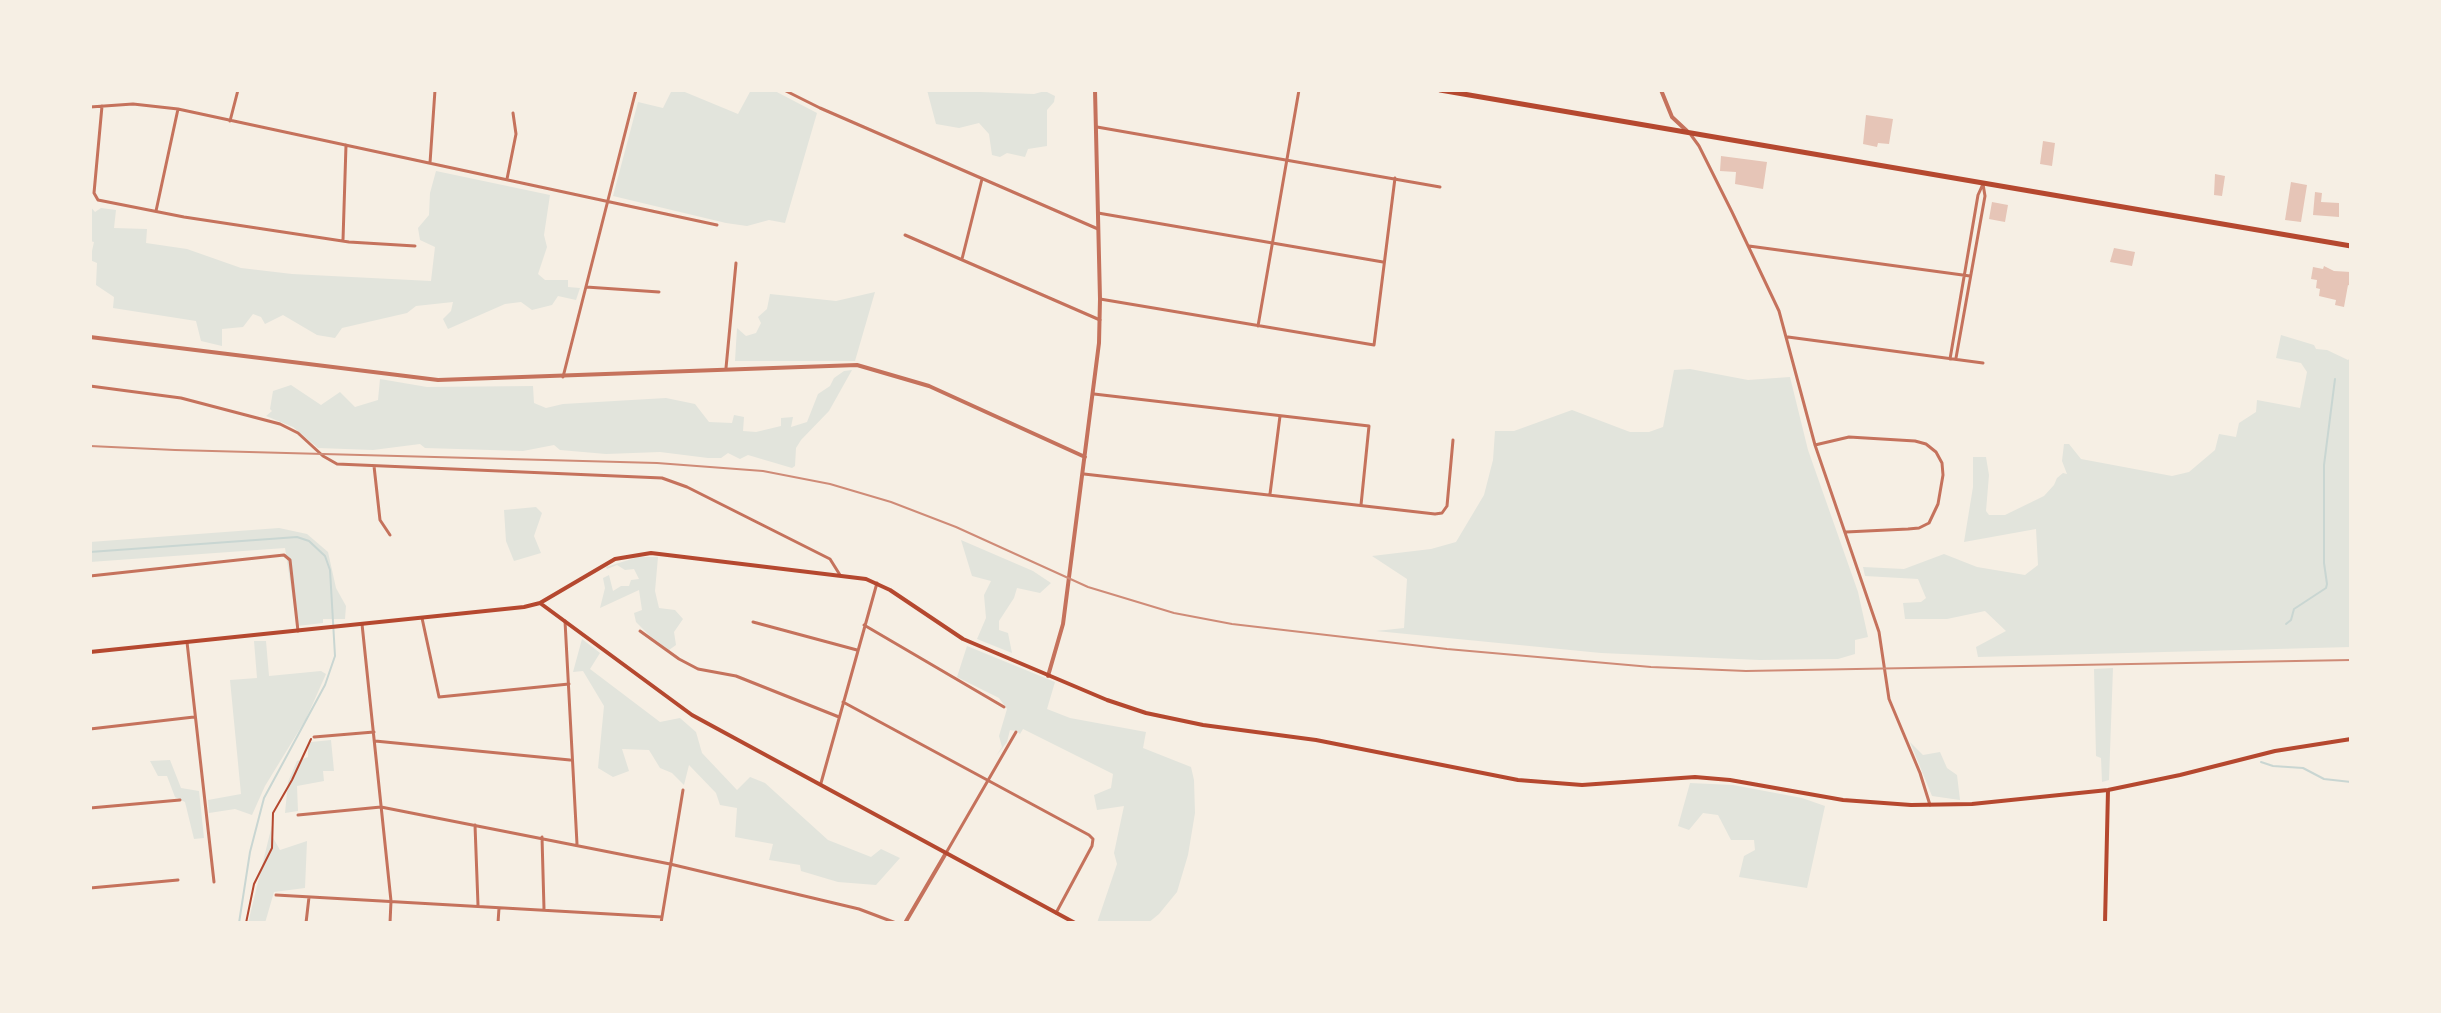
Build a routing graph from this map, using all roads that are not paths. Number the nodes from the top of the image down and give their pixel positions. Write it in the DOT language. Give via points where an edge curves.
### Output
graph roads {
  1 [pos="238,90"];
  2 [pos="435,90"];
  3 [pos="636,90"];
  4 [pos="784,90"];
  5 [pos="1095,90"];
  6 [pos="1299,90"];
  7 [pos="1440,90"];
  8 [pos="1661,90"];
  9 [pos="102,106"];
  10 [pos="90,107"];
  11 [pos="178,109"];
  12 [pos="513,113"];
  13 [pos="230,121"];
  14 [pos="1097,127"];
  15 [pos="1689,133"];
  16 [pos="346,145"];
  17 [pos="1287,160"];
  18 [pos="430,163"];
  19 [pos="1395,178"];
  20 [pos="507,179"];
  21 [pos="982,179"];
  22 [pos="1983,184"];
  23 [pos="1440,187"];
  24 [pos="609,201"];
  25 [pos="156,211"];
  26 [pos="1098,213"];
  27 [pos="717,225"];
  28 [pos="1099,229"];
  29 [pos="905,235"];
  30 [pos="343,240"];
  31 [pos="1273,243"];
  32 [pos="415,246"];
  33 [pos="1749,246"];
  34 [pos="2351,246"];
  35 [pos="962,259"];
  36 [pos="1383,262"];
  37 [pos="736,263"];
  38 [pos="1964,275"];
  39 [pos="1970,276"];
  40 [pos="586,287"];
  41 [pos="659,292"];
  42 [pos="1100,299"];
  43 [pos="1100,320"];
  44 [pos="1258,326"];
  45 [pos="1954,331"];
  46 [pos="1961,331"];
  47 [pos="90,337"];
  48 [pos="1788,337"];
  49 [pos="1950,359"];
  50 [pos="1956,359"];
  51 [pos="1983,363"];
  52 [pos="726,368"];
  53 [pos="563,377"];
  54 [pos="90,386"];
  55 [pos="1094,394"];
  56 [pos="1280,416"];
  57 [pos="1453,440"];
  58 [pos="1815,445"];
  59 [pos="1085,457"];
  60 [pos="374,466"];
  61 [pos="1084,474"];
  62 [pos="1270,494"];
  63 [pos="1361,505"];
  64 [pos="1845,532"];
  65 [pos="390,535"];
  66 [pos="840,575"];
  67 [pos="90,576"];
  68 [pos="877,583"];
  69 [pos="540,603"];
  70 [pos="422,618"];
  71 [pos="565,621"];
  72 [pos="753,622"];
  73 [pos="362,624"];
  74 [pos="864,625"];
  75 [pos="298,631"];
  76 [pos="640,631"];
  77 [pos="187,642"];
  78 [pos="857,650"];
  79 [pos="90,652"];
  80 [pos="1048,676"];
  81 [pos="569,684"];
  82 [pos="843,702"];
  83 [pos="1004,707"];
  84 [pos="195,717"];
  85 [pos="839,717"];
  86 [pos="90,729"];
  87 [pos="374,732"];
  88 [pos="1016,732"];
  89 [pos="314,737"];
  90 [pos="2351,739"];
  91 [pos="375,741"];
  92 [pos="572,760"];
  93 [pos="988,780"];
  94 [pos="820,786"];
  95 [pos="683,790"];
  96 [pos="2108,790"];
  97 [pos="180,800"];
  98 [pos="1930,805"];
  99 [pos="381,807"];
  100 [pos="90,808"];
  101 [pos="298,815"];
  102 [pos="475,825"];
  103 [pos="542,837"];
  104 [pos="577,844"];
  105 [pos="946,853"];
  106 [pos="670,864"];
  107 [pos="178,880"];
  108 [pos="214,882"];
  109 [pos="90,888"];
  110 [pos="276,895"];
  111 [pos="309,897"];
  112 [pos="391,901"];
  113 [pos="478,906"];
  114 [pos="499,908"];
  115 [pos="544,910"];
  116 [pos="1056,913"];
  117 [pos="662,917"];
  118 [pos="306,923"];
  119 [pos="390,923"];
  120 [pos="498,923"];
  121 [pos="661,923"];
  122 [pos="896,923"];
  123 [pos="905,923"];
  124 [pos="1075,923"];
  125 [pos="2105,923"];
  1 -- 13 [label="street"];
  2 -- 18 [label="street"];
  3 -- 24 [label="street"];
  4 -- 21 [label="street"];
  5 -- 14 [label="street"];
  6 -- 17 [label="street"];
  7 -- 15 [label="main road"];
  8 -- 15 [label="street" via="1675,122"];
  9 -- 10 [label="street"];
  9 -- 11 [label="street"];
  9 -- 25 [label="street" via="95,197"];
  11 -- 13 [label="street"];
  11 -- 25 [label="street"];
  12 -- 20 [label="street" via="516,134"];
  13 -- 16 [label="street"];
  14 -- 17 [label="street"];
  14 -- 26 [label="street"];
  15 -- 22 [label="main road"];
  15 -- 33 [label="street"];
  16 -- 18 [label="street"];
  16 -- 30 [label="street"];
  17 -- 19 [label="street"];
  17 -- 31 [label="street"];
  18 -- 20 [label="street"];
  19 -- 23 [label="street"];
  19 -- 36 [label="street"];
  20 -- 24 [label="street"];
  21 -- 28 [label="street"];
  21 -- 35 [label="street"];
  22 -- 34 [label="main road"];
  22 -- 38 [label="street"];
  22 -- 39 [label="street"];
  24 -- 27 [label="street"];
  24 -- 40 [label="street"];
  25 -- 30 [label="street"];
  26 -- 28 [label="street"];
  26 -- 31 [label="street"];
  28 -- 42 [label="street"];
  29 -- 35 [label="street"];
  30 -- 32 [label="street"];
  31 -- 36 [label="street"];
  31 -- 44 [label="street"];
  33 -- 38 [label="street"];
  33 -- 48 [label="street"];
  35 -- 43 [label="street"];
  36 -- 44 [label="street" via="1374,345"];
  37 -- 52 [label="street"];
  38 -- 39 [label="street"];
  38 -- 45 [label="street"];
  39 -- 46 [label="street"];
  40 -- 41 [label="street"];
  40 -- 53 [label="street"];
  42 -- 43 [label="street"];
  42 -- 44 [label="street"];
  43 -- 55 [label="street"];
  45 -- 46 [label="street"];
  45 -- 49 [label="street"];
  46 -- 50 [label="street"];
  47 -- 53 [label="street" via="438,380"];
  48 -- 49 [label="street"];
  48 -- 58 [label="street"];
  49 -- 50 [label="street"];
  50 -- 51 [label="street"];
  52 -- 53 [label="street"];
  52 -- 59 [label="street" via="857,365 929,386"];
  54 -- 60 [label="street" via="181,398 268,420 298,433 331,462"];
  55 -- 56 [label="street"];
  55 -- 59 [label="street"];
  56 -- 62 [label="street"];
  56 -- 63 [label="street" via="1369,426"];
  57 -- 63 [label="street" via="1442,513"];
  58 -- 64 [label="street"];
  58 -- 64 [label="street" via="1849,437 1915,441 1936,452 1942,463 1938,504 1929,523"];
  59 -- 61 [label="street"];
  60 -- 65 [label="street" via="380,520"];
  60 -- 66 [label="street" via="662,478 830,559"];
  61 -- 62 [label="street"];
  61 -- 80 [label="street" via="1060,640"];
  62 -- 63 [label="street"];
  64 -- 98 [label="street" via="1879,632 1891,708"];
  66 -- 68 [label="main road"];
  66 -- 69 [label="main road" via="639,554 615,559"];
  67 -- 75 [label="street" via="284,555 290,560"];
  68 -- 74 [label="street"];
  68 -- 80 [label="main road" via="963,639"];
  69 -- 70 [label="main road"];
  69 -- 71 [label="main road"];
  70 -- 73 [label="main road"];
  70 -- 81 [label="street" via="439,697"];
  71 -- 81 [label="street"];
  71 -- 94 [label="main road" via="692,715"];
  72 -- 78 [label="street"];
  73 -- 75 [label="main road"];
  73 -- 87 [label="street"];
  74 -- 78 [label="street"];
  74 -- 83 [label="street"];
  75 -- 77 [label="main road"];
  76 -- 85 [label="street" via="695,667 736,676"];
  77 -- 79 [label="main road"];
  77 -- 84 [label="street"];
  78 -- 82 [label="street"];
  80 -- 98 [label="main road" via="1167,719 1293,735 1508,779 1582,785 1703,777 1843,800"];
  81 -- 92 [label="street"];
  82 -- 85 [label="street"];
  82 -- 93 [label="street"];
  84 -- 86 [label="street"];
  84 -- 108 [label="street"];
  85 -- 94 [label="street"];
  87 -- 89 [label="street"];
  87 -- 91 [label="street"];
  88 -- 93 [label="street"];
  90 -- 96 [label="main road"];
  91 -- 92 [label="street"];
  91 -- 99 [label="street"];
  92 -- 104 [label="street"];
  93 -- 105 [label="street"];
  93 -- 116 [label="street" via="1093,839"];
  94 -- 105 [label="main road"];
  95 -- 106 [label="street"];
  96 -- 98 [label="main road"];
  96 -- 125 [label="main road"];
  97 -- 100 [label="street"];
  99 -- 101 [label="street"];
  99 -- 102 [label="street"];
  99 -- 112 [label="street"];
  102 -- 103 [label="street"];
  102 -- 113 [label="street"];
  103 -- 104 [label="street"];
  103 -- 115 [label="street"];
  104 -- 106 [label="street"];
  105 -- 116 [label="main road"];
  105 -- 123 [label="street"];
  106 -- 117 [label="street"];
  106 -- 122 [label="street" via="859,909"];
  107 -- 109 [label="street"];
  110 -- 111 [label="street"];
  111 -- 112 [label="street"];
  111 -- 118 [label="street"];
  112 -- 113 [label="street"];
  112 -- 119 [label="street"];
  113 -- 114 [label="street"];
  114 -- 115 [label="street"];
  114 -- 120 [label="street"];
  115 -- 117 [label="street"];
  116 -- 124 [label="main road"];
  117 -- 121 [label="street"];
}
